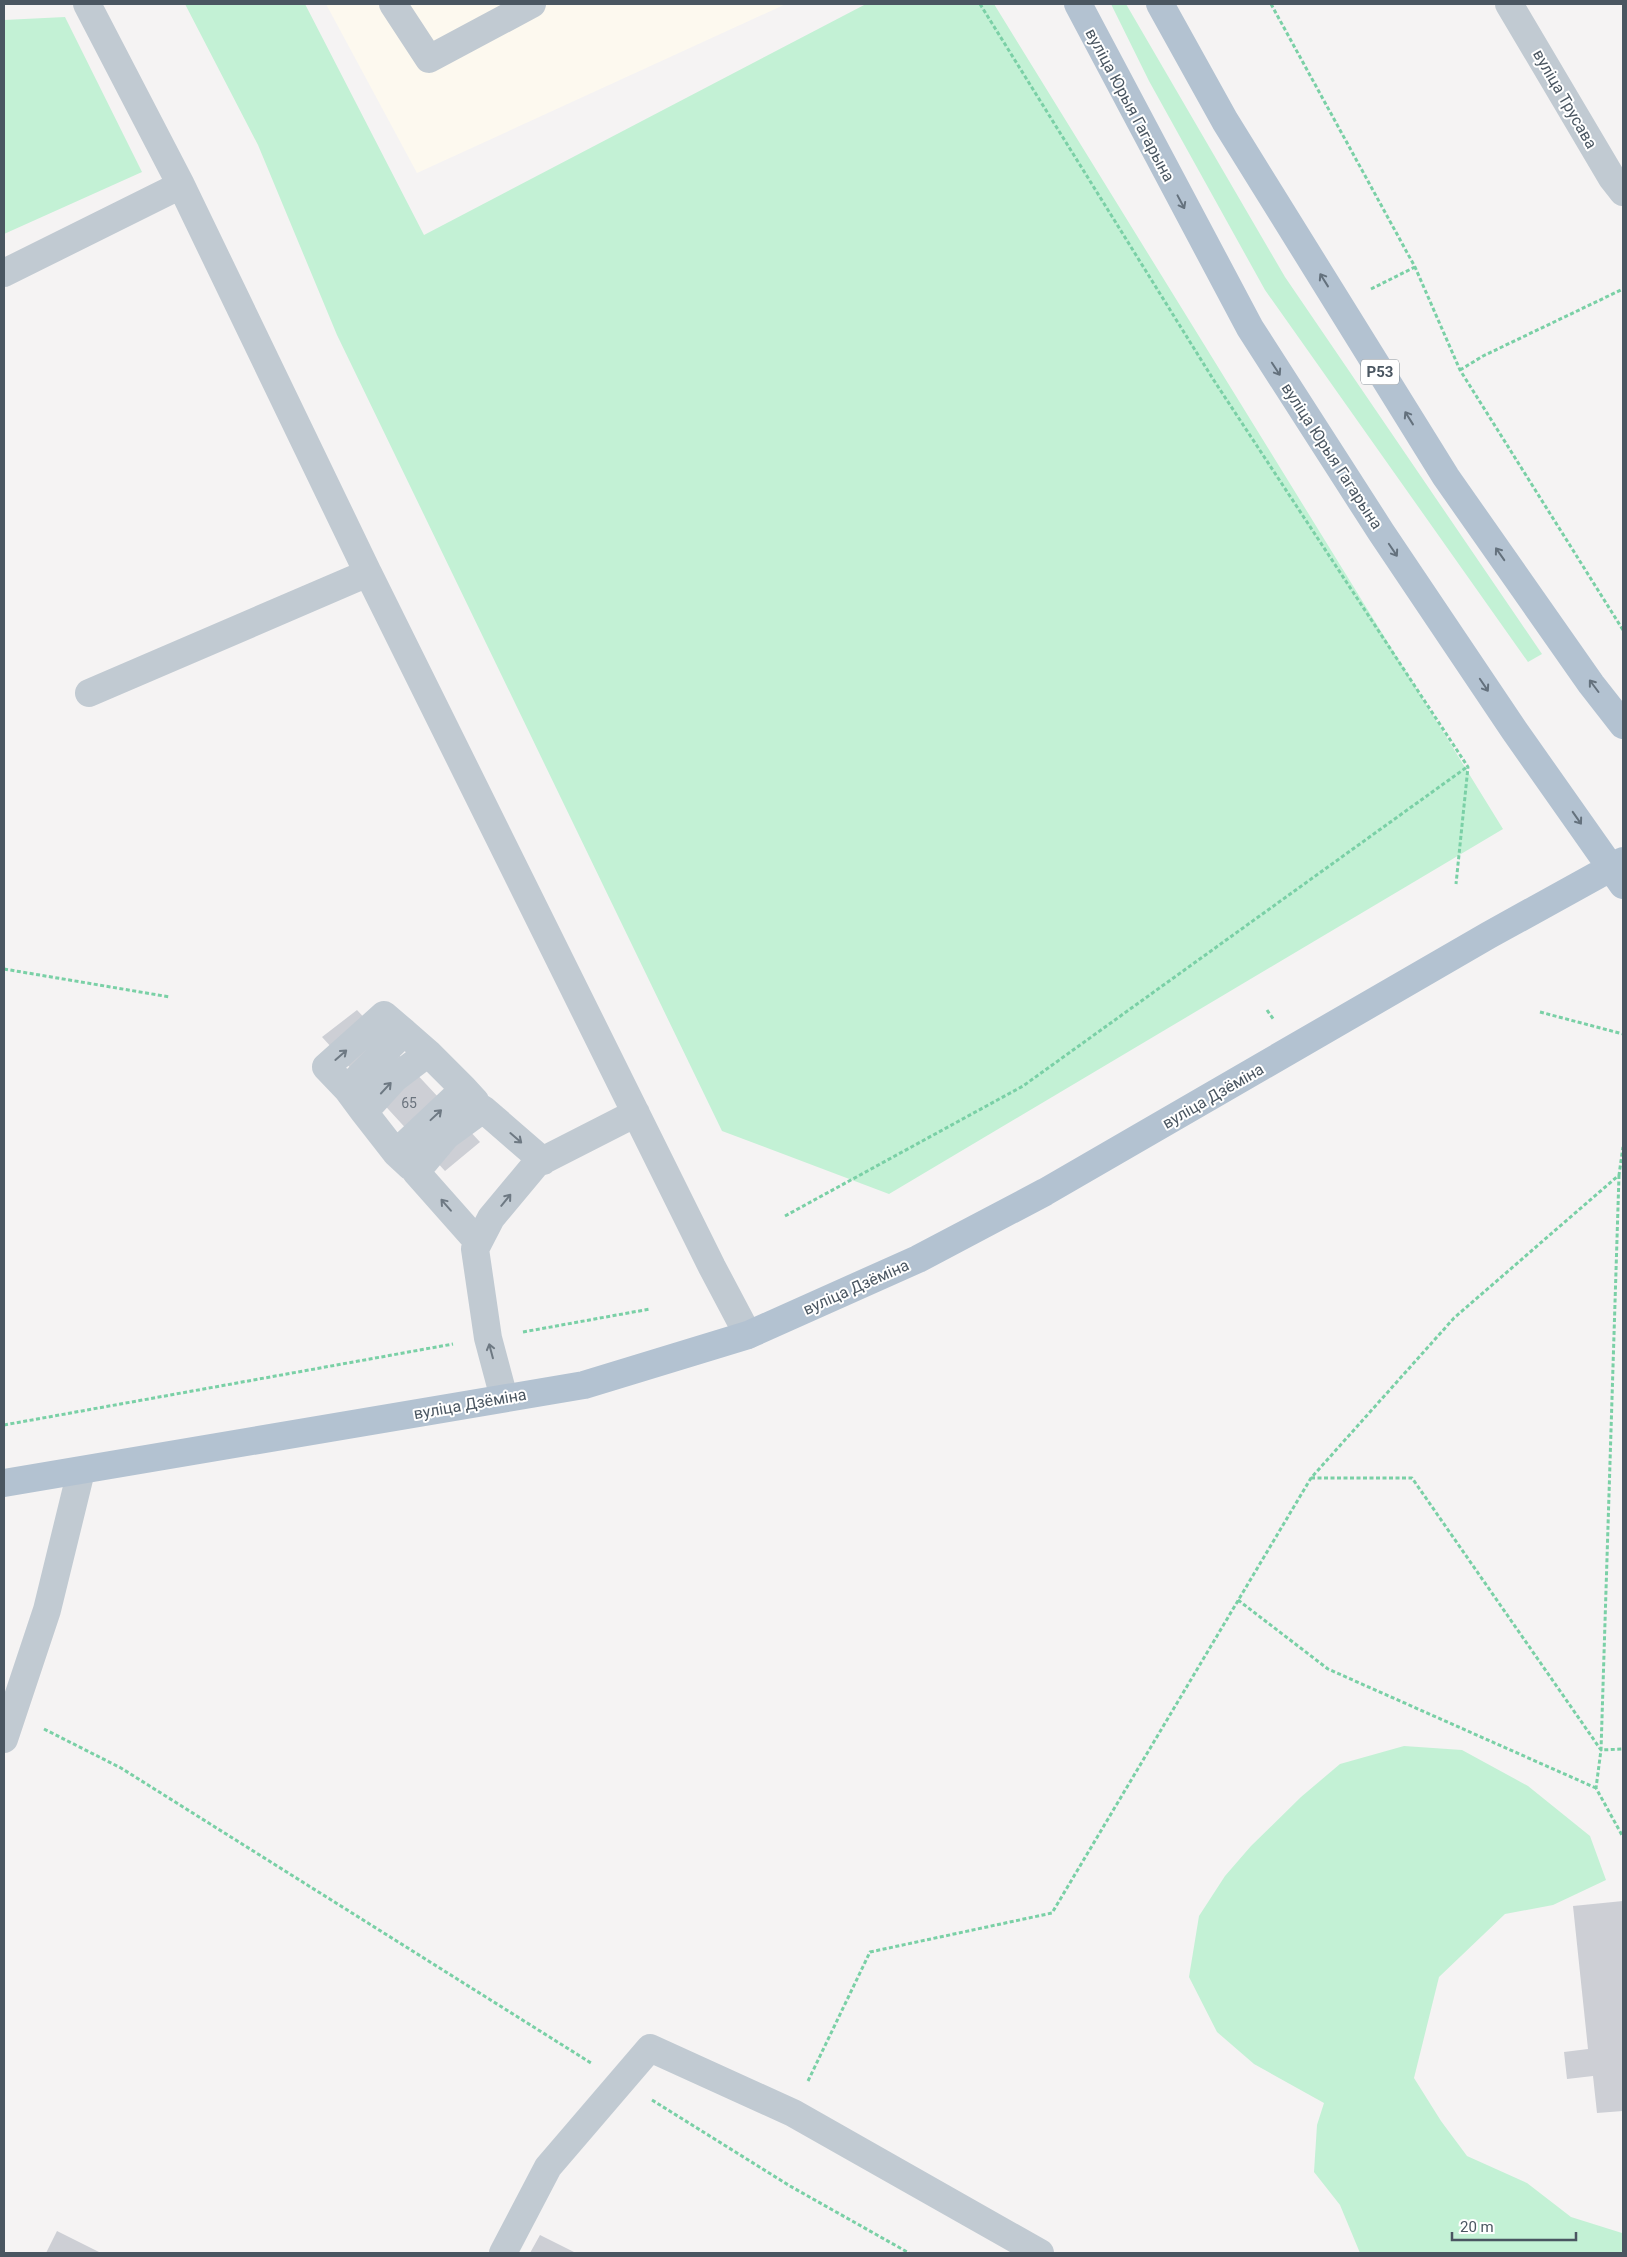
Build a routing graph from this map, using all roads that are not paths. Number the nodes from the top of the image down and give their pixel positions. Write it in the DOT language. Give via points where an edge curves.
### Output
graph roads {
  1 [pos="87,4"];
  2 [pos="392,4"];
  3 [pos="532,4"];
  4 [pos="1078,4"];
  5 [pos="1160,4"];
  6 [pos="1509,4"];
  7 [pos="181,185"];
  8 [pos="1623,192"];
  9 [pos="4,274"];
  10 [pos="368,573"];
  11 [pos="89,692"];
  12 [pos="1623,725"];
  13 [pos="1620,872"];
  14 [pos="428,1053"];
  15 [pos="464,1089"];
  16 [pos="483,1110"];
  17 [pos="364,1112"];
  18 [pos="636,1113"];
  19 [pos="396,1153"];
  20 [pos="543,1161"];
  21 [pos="416,1172"];
  22 [pos="478,1242"];
  23 [pos="748,1335"];
  24 [pos="504,1398"];
  25 [pos="82,1471"];
  26 [pos="4,1483"];
  27 [pos="4,1739"];
  28 [pos="502,2253"];
  29 [pos="1040,2253"];
  1 -- 7 [label="street"];
  2 -- 3 [label="street" via="429,59"];
  4 -- 13 [label="main road, вуліца Юрыя Гагарына, one-way" via="1250,328 1470,664"];
  12 -- 5 [label="main road, Р53, one-way" via="1446,477 1225,121"];
  6 -- 8 [label="street, вуліца Трусава"];
  7 -- 9 [label="street"];
  7 -- 10 [label="street"];
  10 -- 11 [label="street"];
  10 -- 18 [label="street"];
  13 -- 23 [label="main road, вуліца Дзёміна" via="1489,935 1045,1192 918,1259"];
  14 -- 15 [label="street"];
  17 -- 14 [label="street, one-way" via="395,1078"];
  17 -- 14 [label="street, one-way" via="347,1089 404,1032"];
  15 -- 16 [label="street"];
  19 -- 15 [label="street, one-way"];
  16 -- 20 [label="street, one-way"];
  16 -- 21 [label="street" via="446,1136"];
  17 -- 19 [label="street"];
  18 -- 20 [label="street"];
  18 -- 23 [label="street"];
  19 -- 21 [label="street"];
  22 -- 20 [label="street, one-way" via="491,1218 536,1164"];
  22 -- 21 [label="street, one-way"];
  24 -- 22 [label="street, one-way" via="488,1338 475,1248"];
  23 -- 24 [label="main road, вуліца Дзёміна" via="584,1385"];
  24 -- 25 [label="main road, вуліца Дзёміна"];
  25 -- 26 [label="main road, вуліца Дзёміна"];
  25 -- 27 [label="street" via="47,1610"];
  28 -- 29 [label="street" via="548,2167 650,2048 792,2112"];
}
